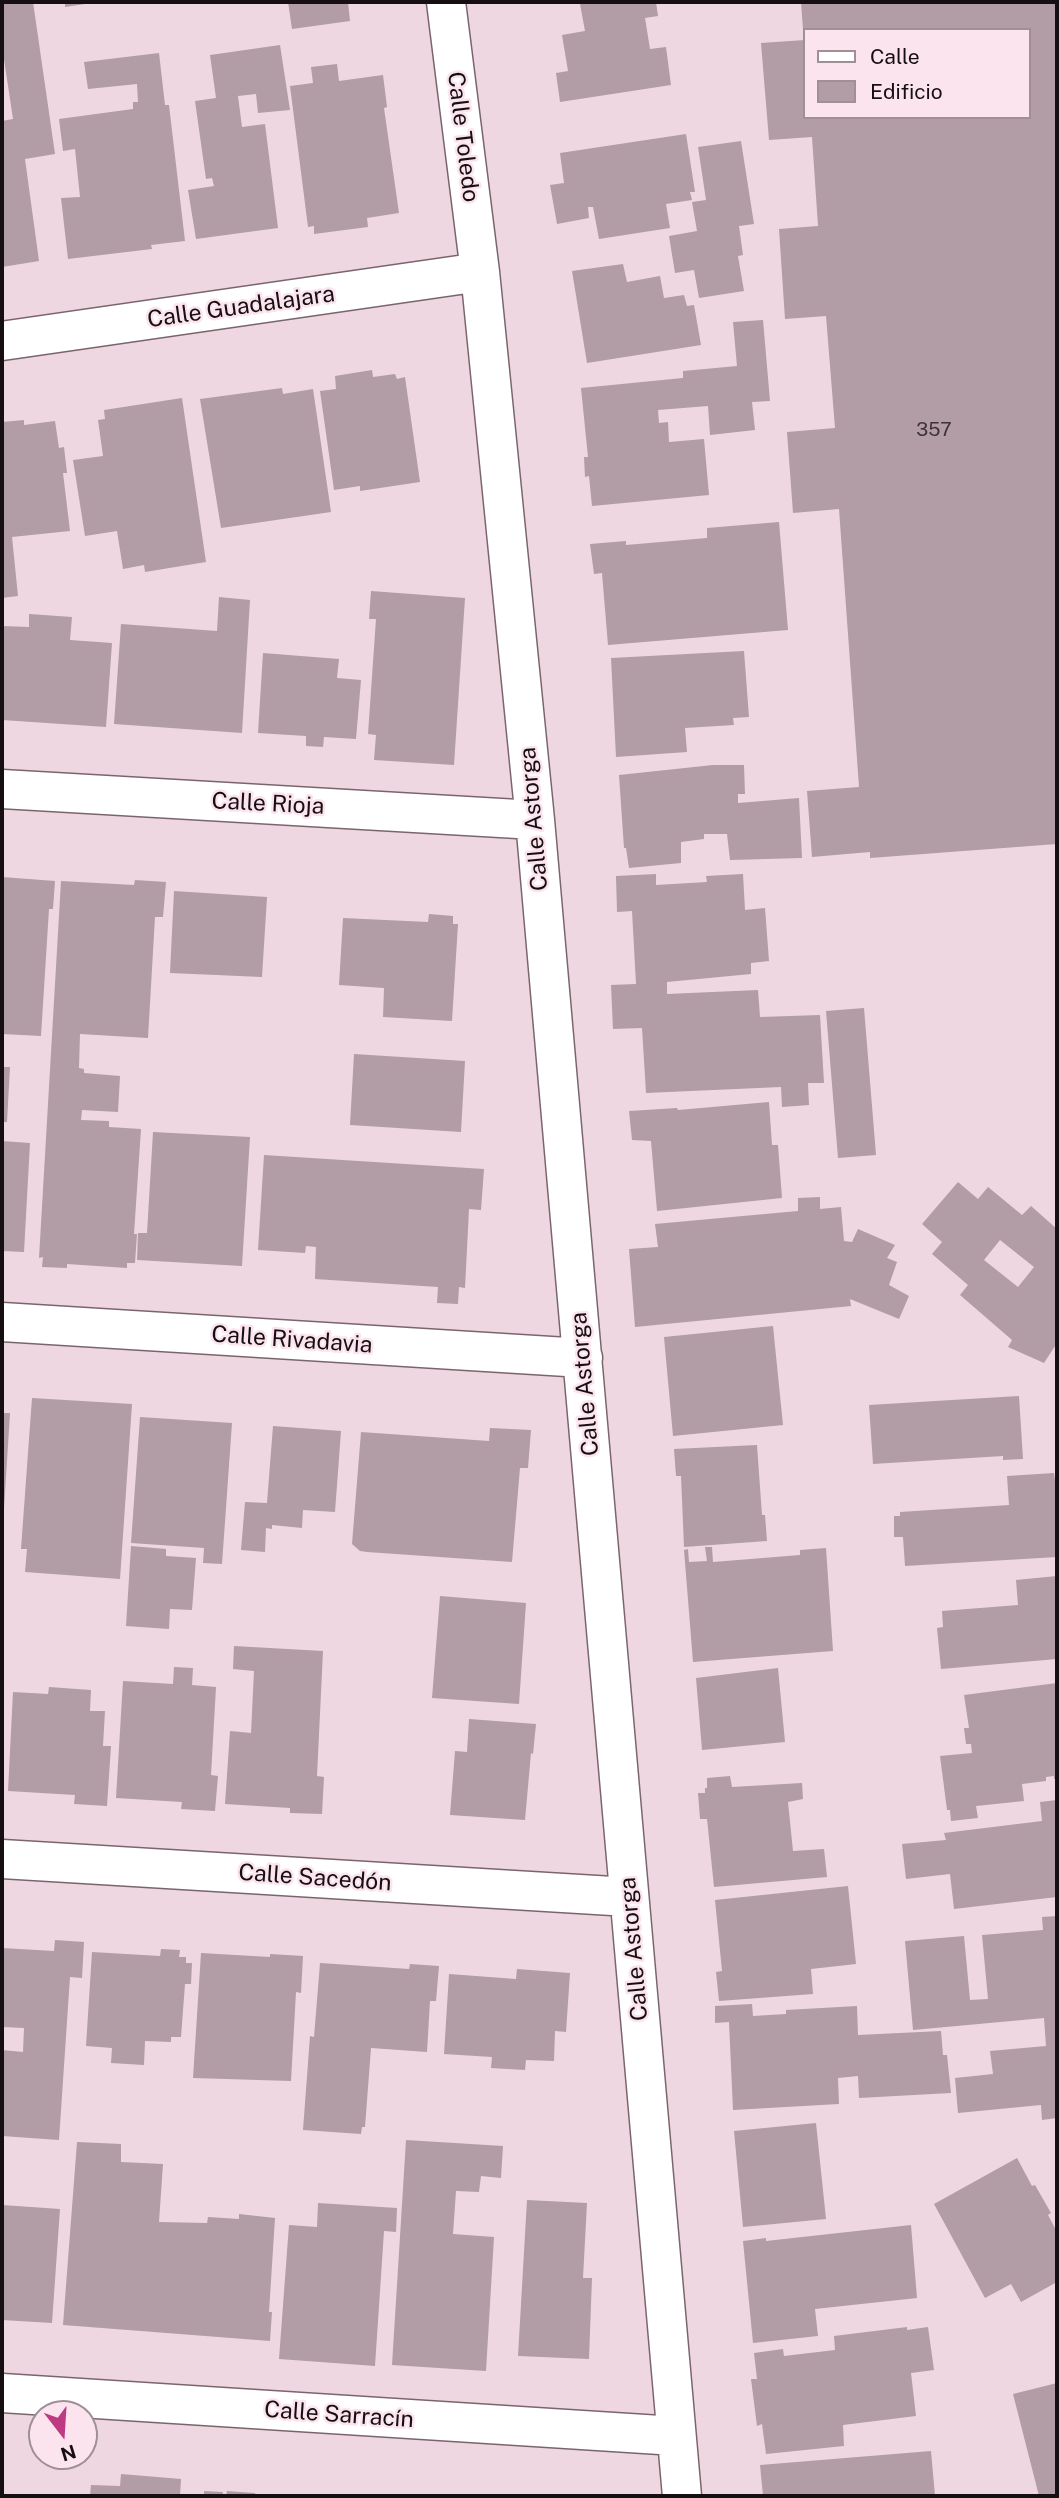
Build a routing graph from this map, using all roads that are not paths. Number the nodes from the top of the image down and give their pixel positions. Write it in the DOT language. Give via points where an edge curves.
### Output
graph roads {
  1 [pos="446,2"];
  2 [pos="480,272"];
  3 [pos="2,341"];
  4 [pos="2,789"];
  5 [pos="534,820"];
  6 [pos="2,1322"];
  7 [pos="583,1358"];
  8 [pos="2,1859"];
  9 [pos="629,1898"];
  10 [pos="2,2393"];
  11 [pos="676,2436"];
  12 [pos="682,2496"];
  1 -- 2 [label="street, Calle Toledo"];
  2 -- 3 [label="street, Calle Guadalajara"];
  2 -- 5 [label="street, Calle Astorga"];
  4 -- 5 [label="street, Calle Rioja"];
  5 -- 7 [label="street, Calle Astorga"];
  6 -- 7 [label="street, Calle Rivadavia"];
  7 -- 9 [label="street, Calle Astorga"];
  8 -- 9 [label="street, Calle Sacedón"];
  9 -- 11 [label="street, Calle Astorga"];
  10 -- 11 [label="street, Calle Sarracín"];
  11 -- 12 [label="street, Calle Astorga"];
}
